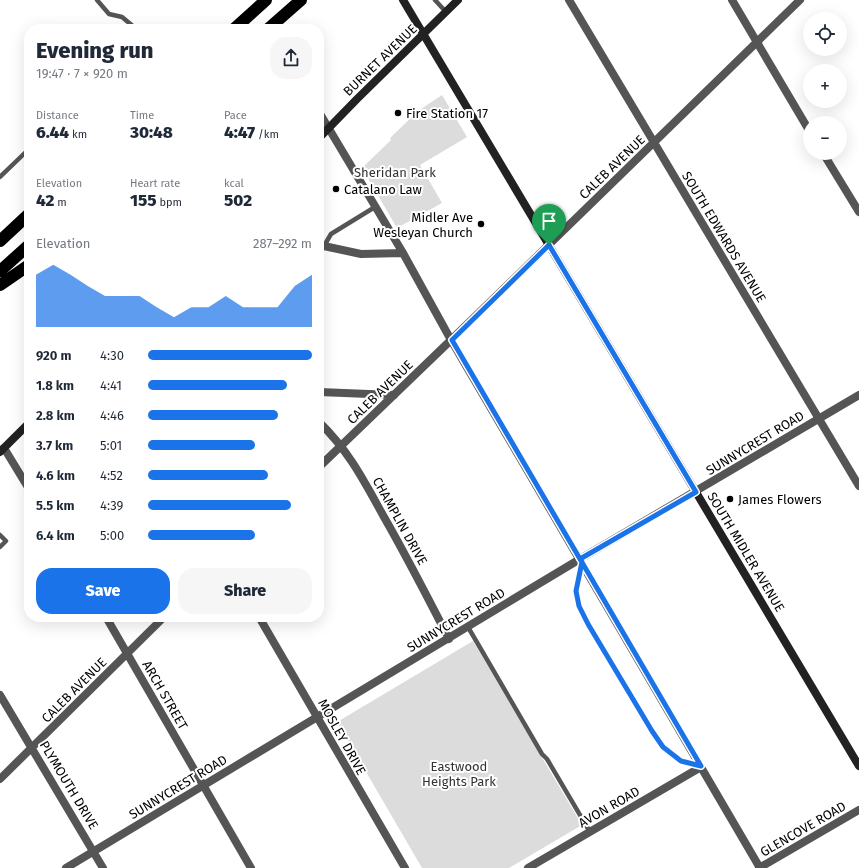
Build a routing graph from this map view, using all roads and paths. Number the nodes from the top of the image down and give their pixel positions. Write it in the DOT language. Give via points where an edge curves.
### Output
graph roads {
  1 [pos="96,0"];
  2 [pos="266,0"];
  3 [pos="301,0"];
  4 [pos="403,0"];
  5 [pos="435,0"];
  6 [pos="458,0"];
  7 [pos="569,0"];
  8 [pos="732,0"];
  9 [pos="800,0"];
  10 [pos="446,12"];
  11 [pos="130,24"];
  12 [pos="240,24"];
  13 [pos="274,24"];
  14 [pos="423,34"];
  15 [pos="757,42"];
  16 [pos="803,120"];
  17 [pos="324,121"];
  18 [pos="328,128"];
  19 [pos="324,132"];
  20 [pos="654,143"];
  21 [pos="24,154"];
  22 [pos="827,160"];
  23 [pos="0,177"];
  24 [pos="375,207"];
  25 [pos="859,212"];
  26 [pos="24,219"];
  27 [pos="0,241"];
  28 [pos="324,242"];
  29 [pos="549,245"];
  30 [pos="324,247"];
  31 [pos="24,249"];
  32 [pos="403,253"];
  33 [pos="24,268"];
  34 [pos="0,271"];
  35 [pos="0,285"];
  36 [pos="452,340"];
  37 [pos="324,392"];
  38 [pos="394,395"];
  39 [pos="859,395"];
  40 [pos="819,419"];
  41 [pos="324,427"];
  42 [pos="24,428"];
  43 [pos="341,445"];
  44 [pos="2,450"];
  45 [pos="324,461"];
  46 [pos="24,482"];
  47 [pos="859,486"];
  48 [pos="696,492"];
  49 [pos="0,535"];
  50 [pos="0,547"];
  51 [pos="581,560"];
  52 [pos="109,622"];
  53 [pos="159,622"];
  54 [pos="262,622"];
  55 [pos="468,627"];
  56 [pos="449,639"];
  57 [pos="126,654"];
  58 [pos="0,695"];
  59 [pos="318,717"];
  60 [pos="32,748"];
  61 [pos="701,766"];
  62 [pos="859,766"];
  63 [pos="0,779"];
  64 [pos="203,786"];
  65 [pos="859,810"];
  66 [pos="590,832"];
  67 [pos="94,851"];
  68 [pos="66,868"];
  69 [pos="103,868"];
  70 [pos="251,868"];
  71 [pos="404,868"];
  72 [pos="528,868"];
  73 [pos="760,868"];
  1 -- 11 [label="lane" via="109,14 122,17"];
  2 -- 12 [label="highway"];
  3 -- 13 [label="highway"];
  4 -- 14 [label="main road, SOUTH MIDLER AVENUE"];
  5 -- 10 [label="lane"];
  6 -- 10 [label="main road, BURNET AVENUE"];
  7 -- 20 [label="street, SOUTH EDWARDS AVENUE"];
  8 -- 15 [label="street"];
  9 -- 15 [label="street, CALEB AVENUE"];
  10 -- 14 [label="main road, BURNET AVENUE"];
  14 -- 18 [label="main road, BURNET AVENUE"];
  14 -- 29 [label="main road, SOUTH MIDLER AVENUE"];
  15 -- 16 [label="street"];
  15 -- 20 [label="street, CALEB AVENUE"];
  17 -- 18 [label="street"];
  18 -- 19 [label="main road, BURNET AVENUE"];
  18 -- 24 [label="street"];
  20 -- 29 [label="street, CALEB AVENUE"];
  20 -- 40 [label="street, SOUTH EDWARDS AVENUE"];
  21 -- 23 [label="lane"];
  22 -- 25 [label="street"];
  24 -- 28 [label="lane" via="331,234"];
  24 -- 32 [label="street"];
  26 -- 27 [label="highway"];
  29 -- 36 [label="street, CALEB AVENUE"];
  29 -- 48 [label="main road, SOUTH MIDLER AVENUE"];
  30 -- 32 [label="street" via="361,254"];
  31 -- 34 [label="highway"];
  32 -- 36 [label="street"];
  33 -- 35 [label="highway"];
  36 -- 38 [label="street, CALEB AVENUE"];
  36 -- 51 [label="street"];
  37 -- 38 [label="street"];
  38 -- 43 [label="street, CALEB AVENUE"];
  39 -- 40 [label="street, SUNNYCREST ROAD"];
  40 -- 47 [label="street, SOUTH EDWARDS AVENUE"];
  40 -- 48 [label="street, SUNNYCREST ROAD"];
  41 -- 43 [label="street, CHAMPLIN DRIVE"];
  42 -- 44 [label="main road"];
  43 -- 45 [label="street, CALEB AVENUE"];
  43 -- 56 [label="street, CHAMPLIN DRIVE" via="354,463 408,559"];
  44 -- 46 [label="street"];
  48 -- 51 [label="street, SUNNYCREST ROAD"];
  48 -- 62 [label="main road, SOUTH MIDLER AVENUE"];
  49 -- 50 [label="lane" via="6,541"];
  51 -- 55 [label="street, SUNNYCREST ROAD"];
  51 -- 61 [label="street"];
  51 -- 61 [label="lane" via="576,591 579,606 592,630 663,747 681,761"];
  52 -- 57 [label="street, ARCH STREET"];
  53 -- 57 [label="street, CALEB AVENUE"];
  54 -- 59 [label="street, MOSLEY DRIVE"];
  55 -- 56 [label="street, SUNNYCREST ROAD"];
  55 -- 66 [label="lane"];
  56 -- 59 [label="street, SUNNYCREST ROAD"];
  57 -- 60 [label="street, CALEB AVENUE"];
  57 -- 64 [label="street, ARCH STREET"];
  58 -- 60 [label="street, PLYMOUTH DRIVE"];
  59 -- 64 [label="street, SUNNYCREST ROAD"];
  59 -- 71 [label="street, MOSLEY DRIVE"];
  60 -- 63 [label="street, CALEB AVENUE"];
  60 -- 67 [label="street, PLYMOUTH DRIVE"];
  61 -- 66 [label="street, AVON ROAD"];
  61 -- 73 [label="street"];
  64 -- 67 [label="street, SUNNYCREST ROAD"];
  64 -- 70 [label="street, ARCH STREET"];
  65 -- 73 [label="street, GLENCOVE ROAD"];
  66 -- 72 [label="street, AVON ROAD"];
  67 -- 68 [label="street, SUNNYCREST ROAD"];
  67 -- 69 [label="street, PLYMOUTH DRIVE"];
}
